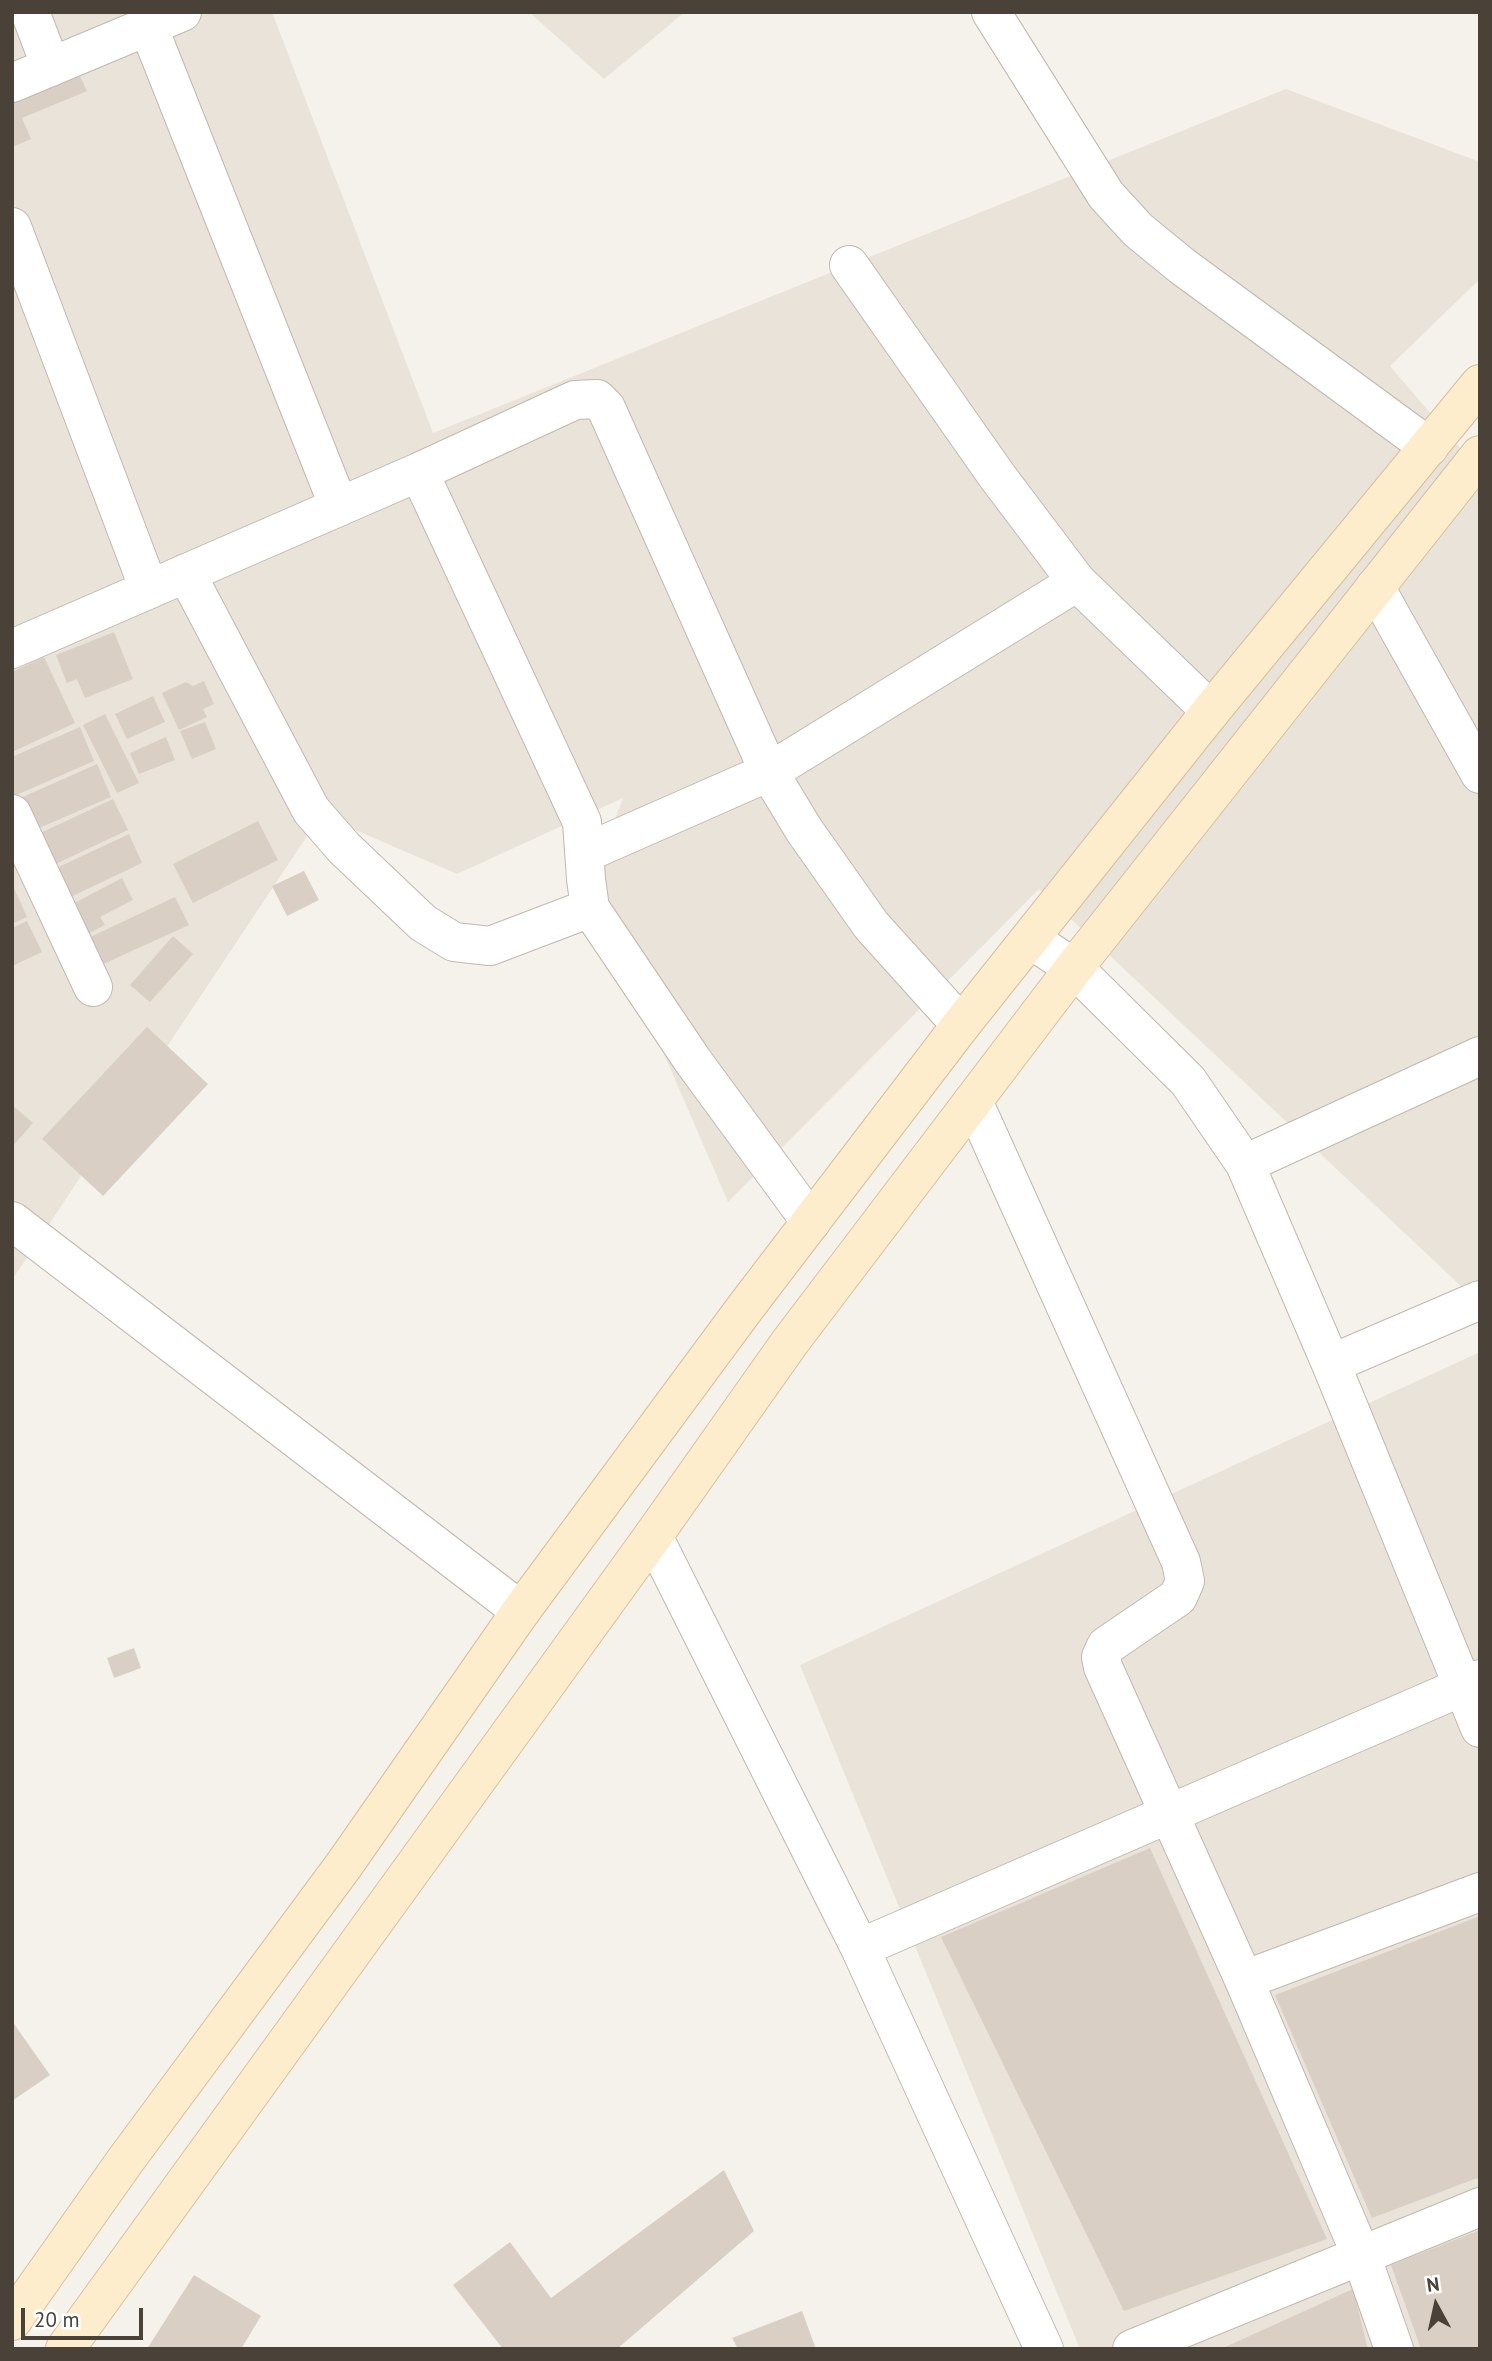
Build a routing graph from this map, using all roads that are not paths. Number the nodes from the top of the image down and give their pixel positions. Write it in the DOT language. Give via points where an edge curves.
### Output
graph roads {
  1 [pos="30,12"];
  2 [pos="182,12"];
  3 [pos="991,12"];
  4 [pos="148,26"];
  5 [pos="51,67"];
  6 [pos="12,83"];
  7 [pos="12,228"];
  8 [pos="849,265"];
  9 [pos="1480,384"];
  10 [pos="1429,447"];
  11 [pos="1480,455"];
  12 [pos="419,472"];
  13 [pos="339,506"];
  14 [pos="186,573"];
  15 [pos="1077,582"];
  16 [pos="1375,587"];
  17 [pos="149,589"];
  18 [pos="12,649"];
  19 [pos="1210,711"];
  20 [pos="769,772"];
  21 [pos="1480,774"];
  22 [pos="12,814"];
  23 [pos="586,853"];
  24 [pos="590,908"];
  25 [pos="1030,939"];
  26 [pos="1074,968"];
  27 [pos="93,987"];
  28 [pos="961,1025"];
  29 [pos="1480,1056"];
  30 [pos="973,1101"];
  31 [pos="1245,1164"];
  32 [pos="12,1221"];
  33 [pos="811,1223"];
  34 [pos="1480,1300"];
  35 [pos="745,1308"];
  36 [pos="790,1342"];
  37 [pos="1331,1364"];
  38 [pos="653,1536"];
  39 [pos="520,1611"];
  40 [pos="1471,1683"];
  41 [pos="1480,1728"];
  42 [pos="1168,1813"];
  43 [pos="1480,1892"];
  44 [pos="860,1948"];
  45 [pos="1244,1980"];
  46 [pos="1480,2207"];
  47 [pos="1361,2255"];
  48 [pos="12,2321"];
  49 [pos="65,2349"];
  50 [pos="1044,2349"];
  51 [pos="1132,2349"];
  52 [pos="1394,2349"];
  1 -- 5 [label="street"];
  2 -- 4 [label="street"];
  3 -- 10 [label="street" via="1106,194 1138,230"];
  4 -- 5 [label="street"];
  4 -- 13 [label="street"];
  5 -- 6 [label="street"];
  7 -- 17 [label="street"];
  8 -- 15 [label="street"];
  9 -- 10 [label="main road"];
  10 -- 19 [label="main road"];
  11 -- 16 [label="main road"];
  12 -- 13 [label="street"];
  12 -- 20 [label="street" via="575,400 597,398 606,408"];
  12 -- 23 [label="street" via="582,822"];
  13 -- 14 [label="street"];
  14 -- 17 [label="street"];
  14 -- 24 [label="street" via="311,810 423,923 454,942 490,946"];
  15 -- 19 [label="street"];
  15 -- 20 [label="street"];
  16 -- 21 [label="street"];
  16 -- 26 [label="main road"];
  17 -- 18 [label="street"];
  19 -- 25 [label="main road"];
  20 -- 23 [label="street"];
  20 -- 28 [label="street" via="803,830 871,925"];
  22 -- 27 [label="street"];
  23 -- 24 [label="street"];
  24 -- 33 [label="street" via="693,1061"];
  25 -- 26 [label="street"];
  25 -- 28 [label="main road"];
  26 -- 30 [label="main road"];
  26 -- 31 [label="street" via="1188,1081"];
  28 -- 33 [label="main road"];
  29 -- 31 [label="street"];
  30 -- 36 [label="main road"];
  30 -- 42 [label="street" via="1181,1562 1185,1581 1178,1597 1106,1646 1101,1657"];
  31 -- 37 [label="street"];
  32 -- 39 [label="street"];
  33 -- 35 [label="main road"];
  34 -- 37 [label="street"];
  35 -- 36 [label="main road"];
  35 -- 39 [label="main road"];
  36 -- 38 [label="main road"];
  37 -- 40 [label="street"];
  38 -- 44 [label="street"];
  38 -- 49 [label="main road"];
  39 -- 48 [label="main road" via="344,1865"];
  40 -- 41 [label="street"];
  40 -- 42 [label="street"];
  42 -- 44 [label="street"];
  42 -- 45 [label="street"];
  43 -- 45 [label="street"];
  44 -- 50 [label="street"];
  45 -- 47 [label="street"];
  46 -- 47 [label="street"];
  47 -- 51 [label="street"];
  47 -- 52 [label="street"];
}
